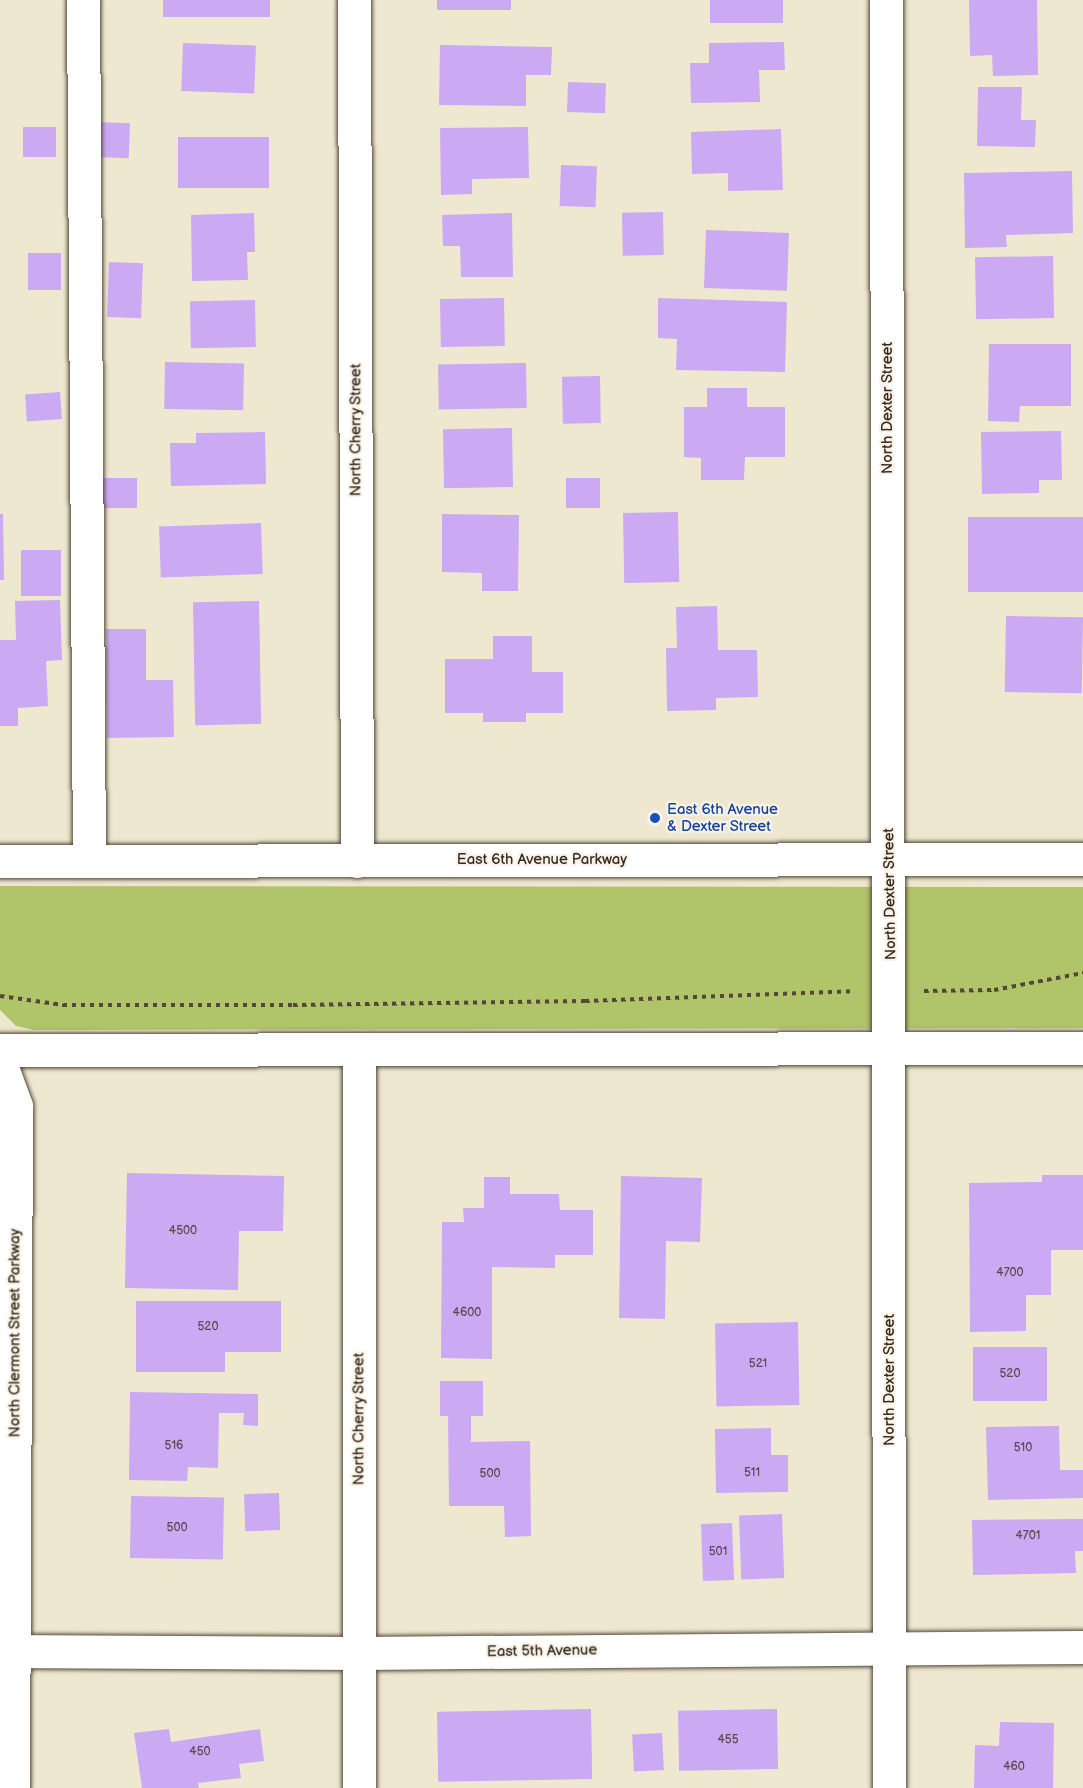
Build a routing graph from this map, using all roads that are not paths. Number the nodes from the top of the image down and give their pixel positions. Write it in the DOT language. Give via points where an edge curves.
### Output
graph roads {
  1 [pos="83,0"];
  2 [pos="354,0"];
  3 [pos="886,0"];
  4 [pos="1083,859"];
  5 [pos="889,860"];
  6 [pos="0,861"];
  7 [pos="89,861"];
  8 [pos="357,861"];
  9 [pos="891,1048"];
  10 [pos="1083,1048"];
  11 [pos="0,1050"];
  12 [pos="358,1050"];
  13 [pos="0,1062"];
  14 [pos="890,1647"];
  15 [pos="1083,1647"];
  16 [pos="6,1651"];
  17 [pos="360,1653"];
  18 [pos="13,1788"];
  19 [pos="359,1788"];
  20 [pos="889,1788"];
  1 -- 7 [label="street"];
  2 -- 8 [label="street, North Cherry Street"];
  3 -- 5 [label="street, North Dexter Street"];
  4 -- 5 [label="street, East 6th Avenue Parkway"];
  5 -- 8 [label="street, East 6th Avenue Parkway"];
  5 -- 9 [label="street, North Dexter Street"];
  6 -- 7 [label="street, East 6th Avenue Parkway"];
  7 -- 8 [label="street, East 6th Avenue Parkway"];
  9 -- 10 [label="street"];
  9 -- 12 [label="street"];
  9 -- 14 [label="street, North Dexter Street"];
  11 -- 12 [label="street"];
  12 -- 17 [label="street, North Cherry Street"];
  13 -- 16 [label="street, North Clermont Street Parkway" via="16,1106"];
  14 -- 15 [label="street, East 5th Avenue"];
  14 -- 17 [label="street, East 5th Avenue"];
  14 -- 20 [label="street, North Dexter Street"];
  16 -- 17 [label="street, East 5th Avenue"];
  16 -- 18 [label="street, North Clermont Street Parkway"];
  17 -- 19 [label="street, North Cherry Street"];
}
